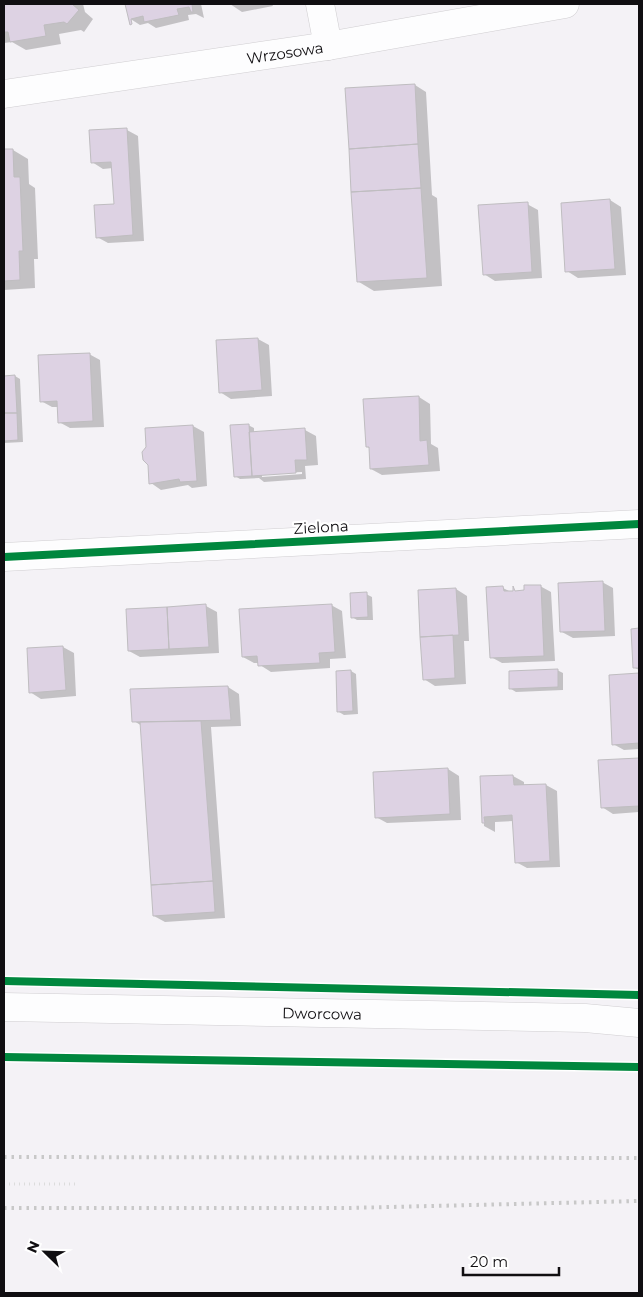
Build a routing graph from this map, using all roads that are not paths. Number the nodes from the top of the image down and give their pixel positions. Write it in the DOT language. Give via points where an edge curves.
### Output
graph roads {
  1 [pos="320,4"];
  2 [pos="565,4"];
  3 [pos="328,46"];
  4 [pos="4,94"];
  5 [pos="639,524"];
  6 [pos="4,557"];
  7 [pos="4,1007"];
  8 [pos="639,1023"];
  1 -- 3 [label="street"];
  2 -- 3 [label="street, Wrzosowa"];
  3 -- 4 [label="street, Wrzosowa"];
  5 -- 6 [label="street, Zielona"];
  7 -- 8 [label="street, Dworcowa" via="576,1018"];
}
